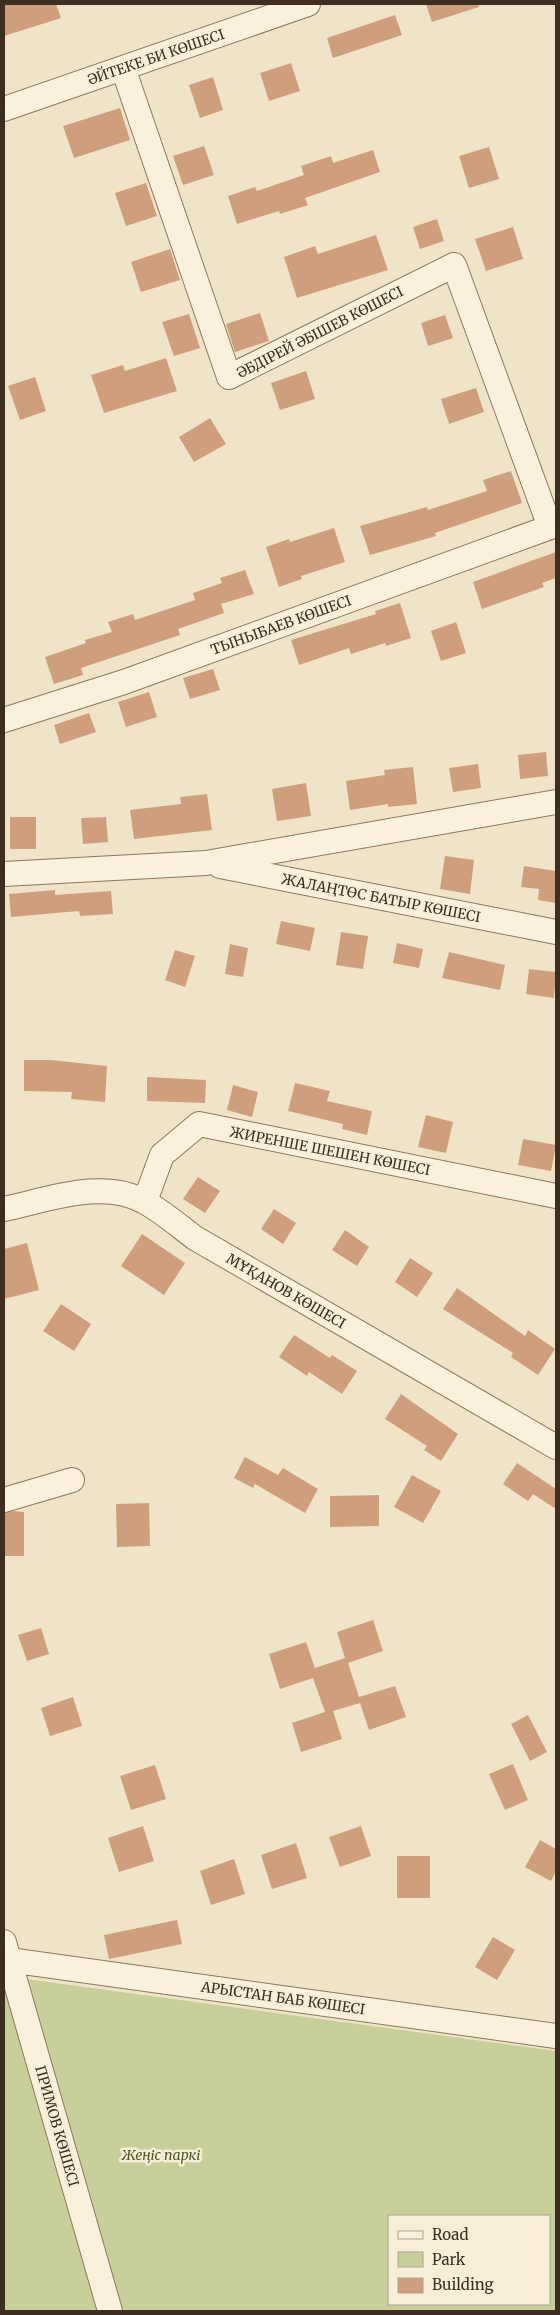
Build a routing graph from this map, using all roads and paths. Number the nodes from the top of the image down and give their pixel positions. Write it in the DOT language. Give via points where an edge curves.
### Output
graph roads {
  1 [pos="308,4"];
  2 [pos="123,68"];
  3 [pos="4,110"];
  4 [pos="553,526"];
  5 [pos="4,720"];
  6 [pos="556,802"];
  7 [pos="206,863"];
  8 [pos="4,874"];
  9 [pos="556,932"];
  10 [pos="556,1196"];
  11 [pos="145,1202"];
  12 [pos="4,1209"];
  13 [pos="556,1447"];
  14 [pos="72,1480"];
  15 [pos="4,1500"];
  16 [pos="6,1951"];
  17 [pos="556,2036"];
  18 [pos="110,2311"];
  1 -- 2 [label="street, ӘЙТЕКЕ БИ КӨШЕСІ"];
  2 -- 3 [label="street, ӘЙТЕКЕ БИ КӨШЕСІ"];
  2 -- 4 [label="street, ӘБДІРЕЙ ӘБІШЕВ КӨШЕСІ" via="229,377 454,265"];
  4 -- 5 [label="street, ТЫНЫБАЕВ КӨШЕСІ" via="124,682"];
  6 -- 7 [label="street, ЖАЛАҢТӨС БАТЫР КӨШЕСІ"];
  7 -- 8 [label="street, ЖАЛАҢТӨС БАТЫР КӨШЕСІ"];
  7 -- 9 [label="street, ЖАЛАҢТӨС БАТЫР КӨШЕСІ"];
  10 -- 11 [label="street, ЖИРЕНШЕ ШЕШЕН КӨШЕСІ" via="199,1124 162,1155"];
  11 -- 12 [label="street, МҰҚАНОВ КӨШЕСІ" via="121,1192 90,1192"];
  11 -- 13 [label="street, МҰҚАНОВ КӨШЕСІ" via="195,1238"];
  14 -- 15 [label="street"];
  16 -- 17 [label="street, АРЫСТАН БАБ КӨШЕСІ"];
  16 -- 18 [label="street, ПРИМОВ КӨШЕСІ"];
}
